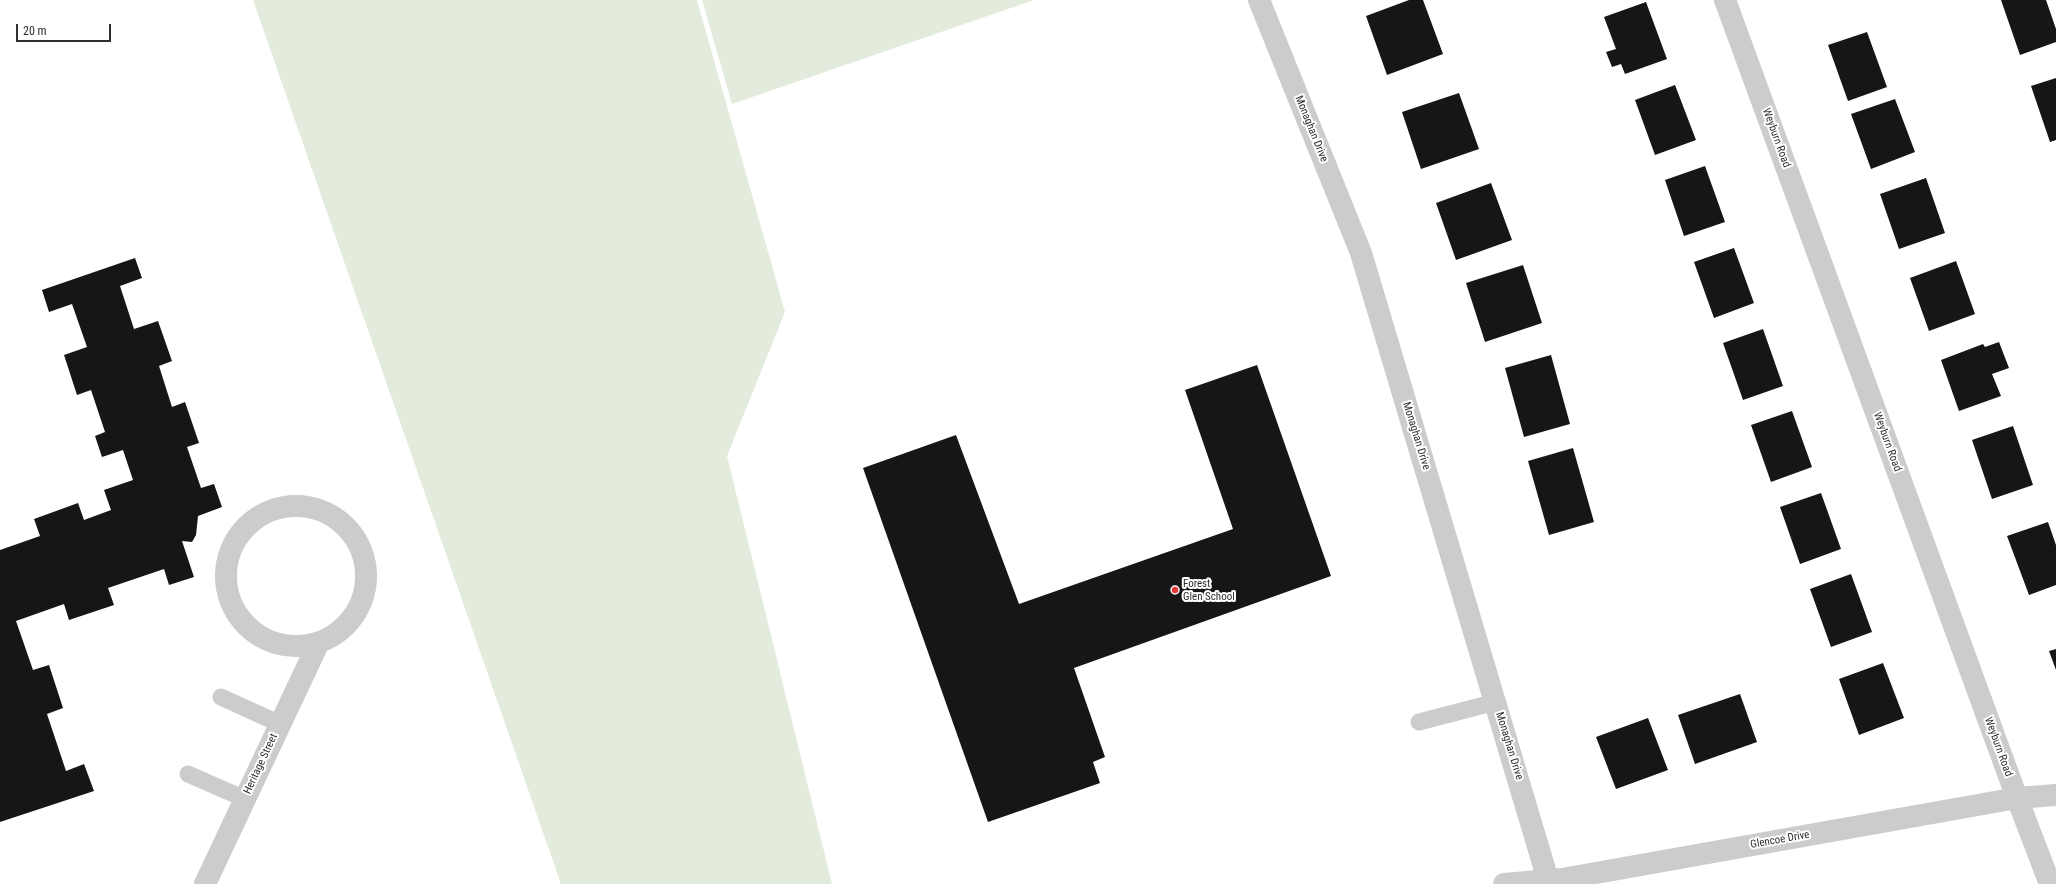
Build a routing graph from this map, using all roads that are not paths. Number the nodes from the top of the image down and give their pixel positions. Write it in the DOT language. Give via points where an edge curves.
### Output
graph roads {
  1 [pos="1259,0"];
  2 [pos="1725,0"];
  3 [pos="318,644"];
  4 [pos="221,697"];
  5 [pos="1496,702"];
  6 [pos="1419,722"];
  7 [pos="280,724"];
  8 [pos="188,774"];
  9 [pos="2056,795"];
  10 [pos="245,798"];
  11 [pos="2017,798"];
  12 [pos="1548,880"];
  13 [pos="205,884"];
  14 [pos="1504,884"];
  15 [pos="2050,884"];
  1 -- 5 [label="street, Monaghan Drive" via="1361,253"];
  2 -- 11 [label="street, Weyburn Road"];
  3 -- 3 [label="street" via="337,634 348,624 363,599 367,578 364,556 354,536 337,519 316,508 292,505 268,511 247,524 233,544 226,567 227,592 237,614 253,632 275,643 296,647"];
  3 -- 7 [label="street, Heritage Street"];
  4 -- 7 [label="lane"];
  5 -- 6 [label="lane"];
  5 -- 12 [label="street, Monaghan Drive"];
  7 -- 10 [label="street, Heritage Street"];
  8 -- 10 [label="lane"];
  9 -- 11 [label="street, Glencoe Drive"];
  10 -- 13 [label="street, Heritage Street"];
  11 -- 12 [label="street, Glencoe Drive"];
  11 -- 15 [label="street, Weyburn Road"];
  12 -- 14 [label="street, Glencoe Drive"];
}
